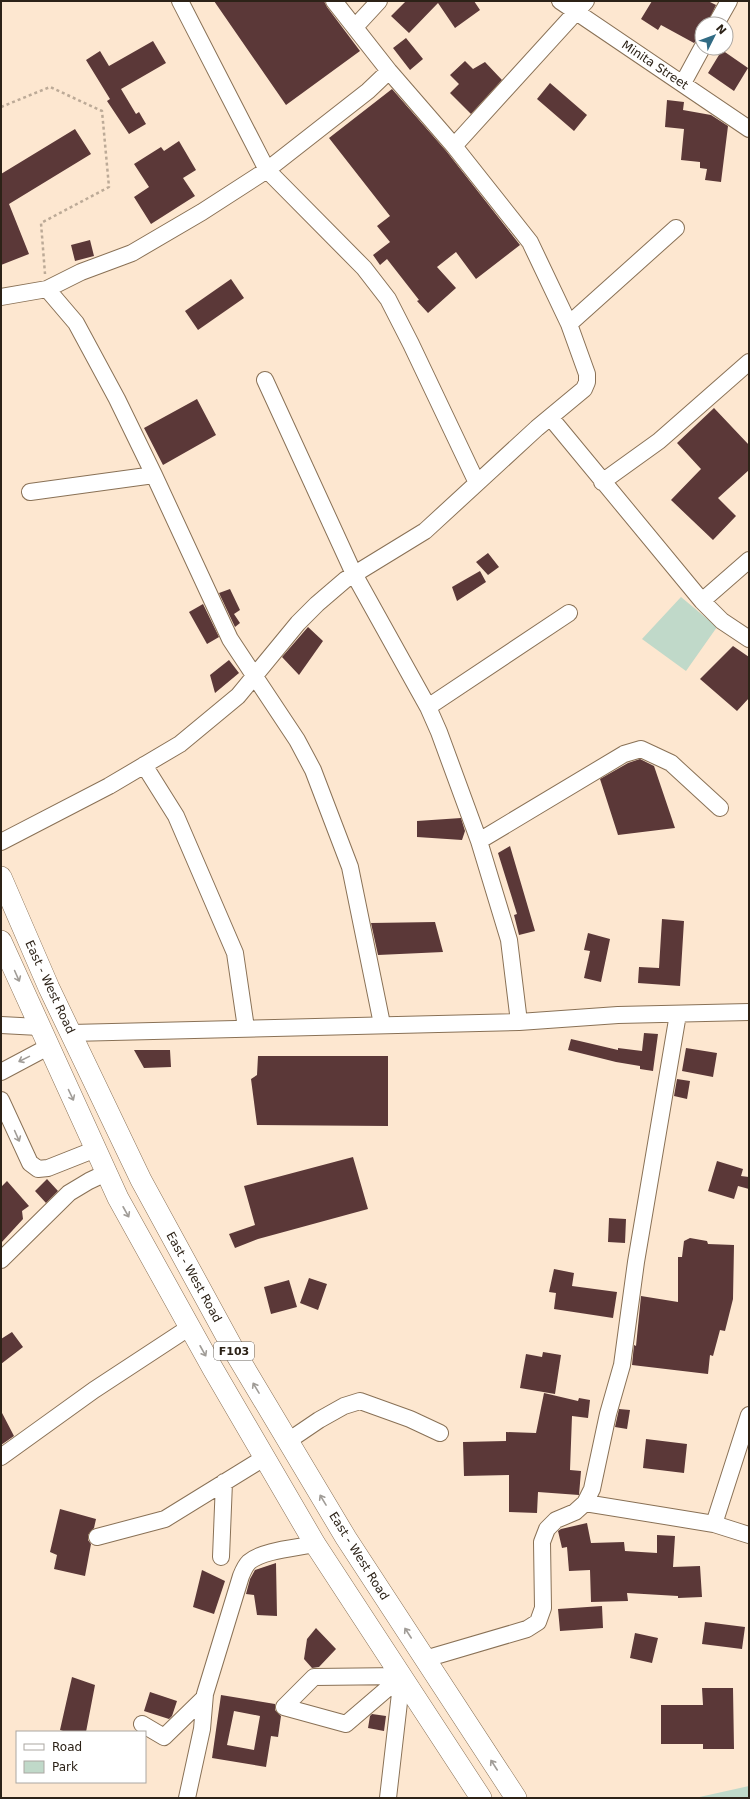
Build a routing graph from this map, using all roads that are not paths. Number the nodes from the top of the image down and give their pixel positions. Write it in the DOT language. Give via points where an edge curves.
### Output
graph roads {
  1 [pos="180,1"];
  2 [pos="334,1"];
  3 [pos="379,1"];
  4 [pos="560,1"];
  5 [pos="729,1"];
  6 [pos="581,7"];
  7 [pos="721,16"];
  8 [pos="355,27"];
  9 [pos="697,56"];
  10 [pos="389,71"];
  11 [pos="682,83"];
  12 [pos="749,129"];
  13 [pos="454,146"];
  14 [pos="267,170"];
  15 [pos="676,228"];
  16 [pos="47,289"];
  17 [pos="1,297"];
  18 [pos="569,324"];
  19 [pos="749,362"];
  20 [pos="265,380"];
  21 [pos="550,417"];
  22 [pos="154,475"];
  23 [pos="602,482"];
  24 [pos="477,483"];
  25 [pos="30,492"];
  26 [pos="749,560"];
  27 [pos="354,574"];
  28 [pos="702,601"];
  29 [pos="569,613"];
  30 [pos="749,639"];
  31 [pos="254,677"];
  32 [pos="428,707"];
  33 [pos="144,765"];
  34 [pos="720,808"];
  35 [pos="479,841"];
  36 [pos="1,842"];
  37 [pos="1,877"];
  38 [pos="1,941"];
  39 [pos="749,1012"];
  40 [pos="678,1014"];
  41 [pos="519,1022"];
  42 [pos="382,1024"];
  43 [pos="1,1025"];
  44 [pos="39,1027"];
  45 [pos="246,1028"];
  46 [pos="71,1033"];
  47 [pos="48,1047"];
  48 [pos="1,1072"];
  49 [pos="1,1100"];
  50 [pos="96,1149"];
  51 [pos="108,1172"];
  52 [pos="1,1260"];
  53 [pos="190,1327"];
  54 [pos="749,1415"];
  55 [pos="440,1433"];
  56 [pos="288,1441"];
  57 [pos="1,1457"];
  58 [pos="264,1458"];
  59 [pos="224,1482"];
  60 [pos="585,1503"];
  61 [pos="714,1524"];
  62 [pos="749,1535"];
  63 [pos="97,1536"];
  64 [pos="315,1544"];
  65 [pos="221,1557"];
  66 [pos="425,1659"];
  67 [pos="402,1676"];
  68 [pos="204,1698"];
  69 [pos="142,1724"];
  70 [pos="187,1798"];
  71 [pos="388,1798"];
  72 [pos="481,1798"];
  73 [pos="516,1798"];
  1 -- 14 [label="street"];
  2 -- 8 [label="street"];
  3 -- 8 [label="street"];
  4 -- 6 [label="street, Minita Street"];
  5 -- 7 [label="street"];
  6 -- 11 [label="street, Minita Street"];
  6 -- 13 [label="street"];
  8 -- 10 [label="street"];
  9 -- 11 [label="street"];
  10 -- 13 [label="street"];
  10 -- 14 [label="street" via="368,91"];
  11 -- 12 [label="street, Minita Street"];
  13 -- 18 [label="street" via="530,242"];
  14 -- 16 [label="street" via="132,253 81,272"];
  14 -- 24 [label="street" via="364,268 388,299 412,344"];
  15 -- 18 [label="street"];
  16 -- 17 [label="street"];
  16 -- 22 [label="street" via="76,323"];
  18 -- 21 [label="street" via="587,374 587,382 584,389"];
  19 -- 23 [label="street" via="659,441"];
  20 -- 27 [label="street"];
  21 -- 23 [label="street"];
  21 -- 24 [label="street"];
  22 -- 25 [label="street"];
  22 -- 31 [label="street" via="230,639"];
  23 -- 28 [label="street"];
  24 -- 27 [label="street" via="425,532"];
  26 -- 28 [label="street"];
  27 -- 31 [label="street" via="298,622"];
  27 -- 32 [label="street"];
  28 -- 30 [label="street" via="722,621"];
  29 -- 32 [label="street"];
  31 -- 33 [label="street" via="238,696 180,744"];
  31 -- 42 [label="street" via="297,740 313,770 350,867"];
  32 -- 35 [label="street"];
  33 -- 36 [label="street"];
  33 -- 45 [label="street" via="176,816 235,953"];
  34 -- 35 [label="street" via="671,763 641,749 624,754"];
  35 -- 41 [label="street" via="509,940"];
  37 -- 46 [label="main road, East - West Road / F103"];
  38 -- 44 [label="main road, East - West Road / F103, one-way"];
  39 -- 40 [label="street"];
  40 -- 41 [label="street" via="618,1015"];
  40 -- 60 [label="street" via="637,1255 622,1365 592,1488"];
  41 -- 42 [label="street"];
  42 -- 45 [label="street"];
  43 -- 44 [label="street"];
  44 -- 47 [label="main road, East - West Road / F103"];
  45 -- 46 [label="street"];
  56 -- 46 [label="main road, East - West Road / F103, one-way" via="236,1354 141,1180"];
  47 -- 48 [label="street, one-way"];
  47 -- 50 [label="main road, East - West Road / F103, one-way"];
  49 -- 50 [label="street, one-way" via="30,1163 38,1169 48,1168"];
  50 -- 51 [label="main road, East - West Road / F103"];
  51 -- 52 [label="street" via="69,1193"];
  51 -- 53 [label="main road, East - West Road / F103, one-way" via="118,1198"];
  53 -- 57 [label="street"];
  53 -- 58 [label="main road, East - West Road / F103, one-way"];
  54 -- 61 [label="street"];
  55 -- 56 [label="street" via="410,1419 360,1402 338,1409"];
  66 -- 56 [label="main road, East - West Road / F103, one-way" via="346,1538"];
  58 -- 59 [label="street"];
  58 -- 64 [label="main road, East - West Road / F103"];
  59 -- 63 [label="street" via="165,1519"];
  59 -- 65 [label="street"];
  60 -- 61 [label="street"];
  60 -- 66 [label="street" via="575,1512 556,1520 547,1529 542,1542 543,1608 538,1622 527,1629"];
  61 -- 62 [label="street"];
  64 -- 67 [label="main road, East - West Road / F103"];
  64 -- 68 [label="street" via="269,1553 248,1563 241,1576"];
  73 -- 66 [label="main road, East - West Road / F103, one-way"];
  67 -- 67 [label="street" via="314,1677 284,1707 346,1724"];
  67 -- 71 [label="street"];
  67 -- 72 [label="main road, East - West Road / F103"];
  68 -- 69 [label="street" via="164,1737"];
  68 -- 70 [label="street" via="202,1729"];
}
